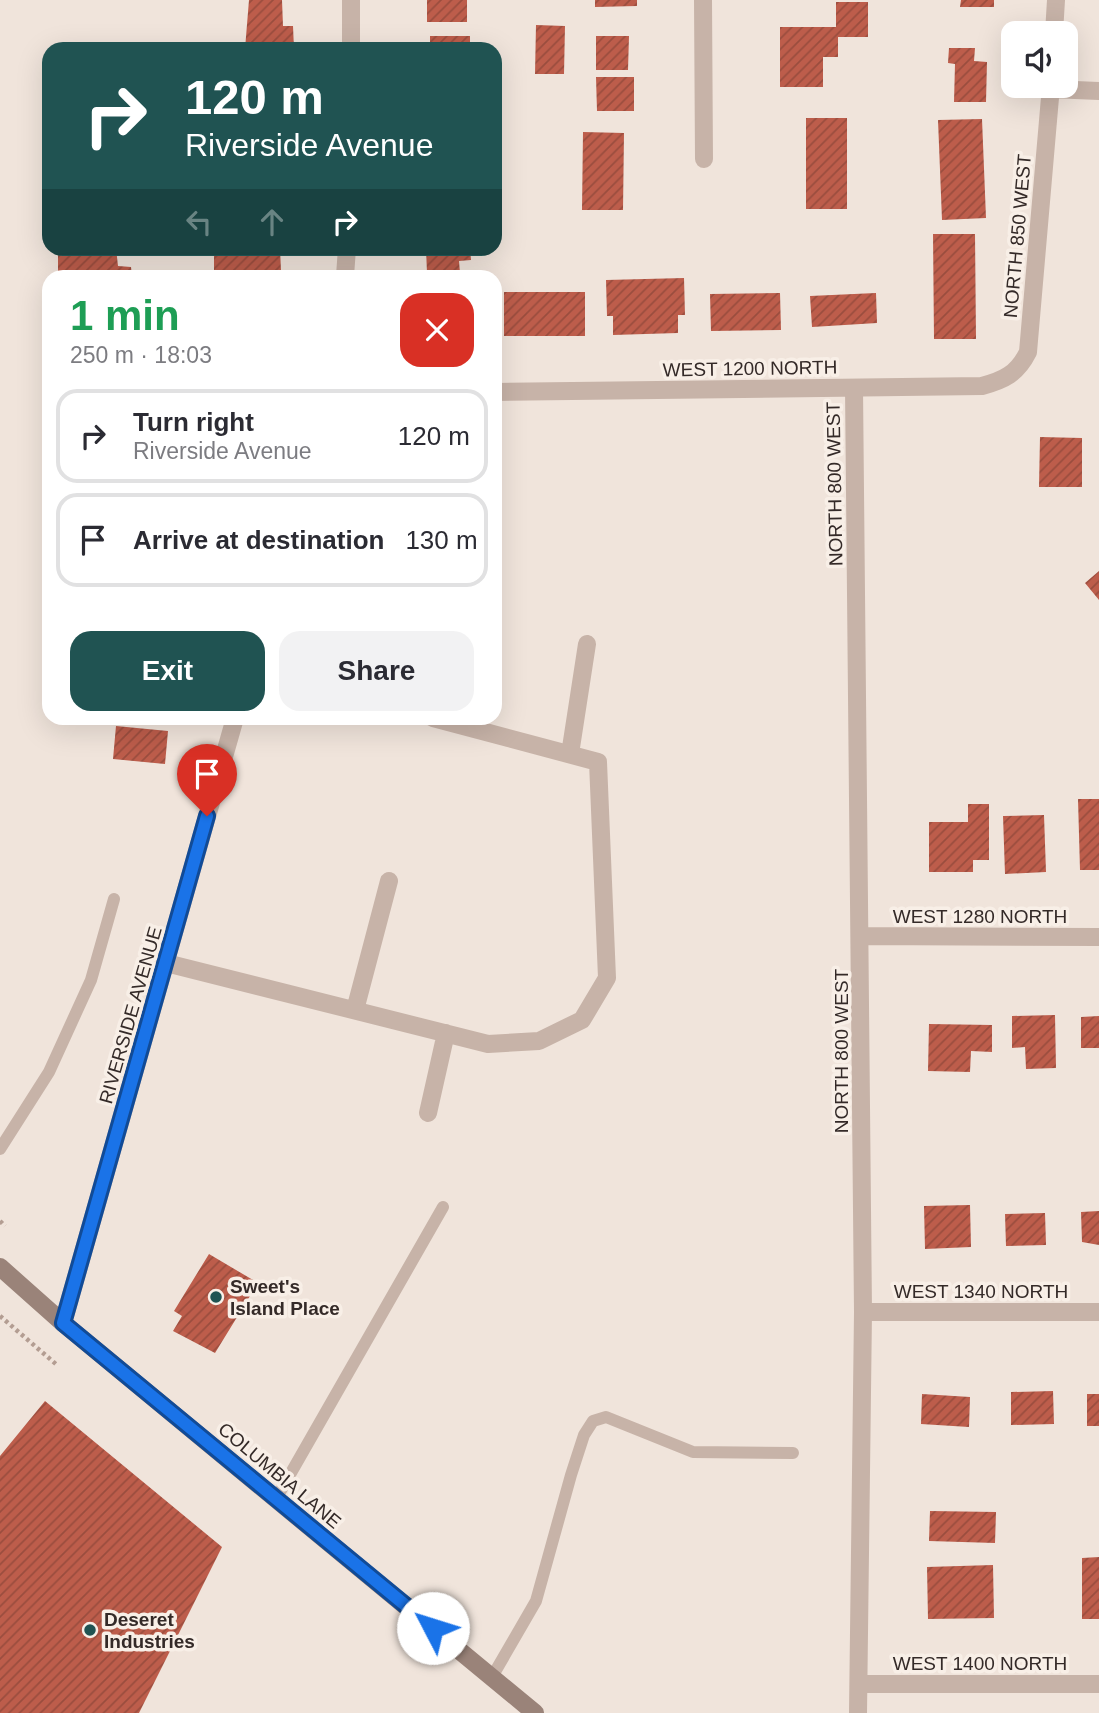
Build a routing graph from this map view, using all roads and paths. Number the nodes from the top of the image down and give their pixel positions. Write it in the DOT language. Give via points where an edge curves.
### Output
graph roads {
  1 [pos="351,0"];
  2 [pos="703,0"];
  3 [pos="1056,0"];
  4 [pos="1055,21"];
  5 [pos="351,42"];
  6 [pos="1078,89"];
  7 [pos="1099,91"];
  8 [pos="1050,98"];
  9 [pos="704,159"];
  10 [pos="1004,380"];
  11 [pos="854,388"];
  12 [pos="502,392"];
  13 [pos="587,644"];
  14 [pos="233,725"];
  15 [pos="460,725"];
  16 [pos="570,754"];
  17 [pos="389,881"];
  18 [pos="114,899"];
  19 [pos="861,936"];
  20 [pos="1099,937"];
  21 [pos="166,963"];
  22 [pos="355,1010"];
  23 [pos="446,1033"];
  24 [pos="428,1113"];
  25 [pos="0,1149"];
  26 [pos="443,1207"];
  27 [pos="0,1221"];
  28 [pos="5,1226"];
  29 [pos="0,1267"];
  30 [pos="863,1312"];
  31 [pos="1099,1312"];
  32 [pos="0,1316"];
  33 [pos="63,1323"];
  34 [pos="57,1365"];
  35 [pos="793,1453"];
  36 [pos="276,1499"];
  37 [pos="492,1677"];
  38 [pos="860,1684"];
  39 [pos="1099,1684"];
  40 [pos="525,1710"];
  41 [pos="859,1713"];
  1 -- 5 [label="street"];
  2 -- 9 [label="street"];
  3 -- 4 [label="street"];
  6 -- 7 [label="street"];
  8 -- 10 [label="street, NORTH 850 WEST" via="1028,352"];
  10 -- 11 [label="street, WEST 1200 NORTH" via="982,386"];
  11 -- 12 [label="street, WEST 1200 NORTH"];
  11 -- 19 [label="street, NORTH 800 WEST"];
  13 -- 16 [label="street"];
  14 -- 21 [label="street, RIVERSIDE AVENUE"];
  15 -- 16 [label="street"];
  16 -- 23 [label="street" via="598,761 607,978 582,1020 539,1041 488,1044"];
  17 -- 22 [label="street"];
  18 -- 25 [label="lane" via="91,980 49,1072"];
  19 -- 20 [label="street, WEST 1280 NORTH"];
  19 -- 30 [label="street, NORTH 800 WEST"];
  21 -- 22 [label="street"];
  21 -- 33 [label="street, RIVERSIDE AVENUE"];
  22 -- 23 [label="street"];
  23 -- 24 [label="street"];
  26 -- 36 [label="lane"];
  27 -- 28 [label="path"];
  29 -- 33 [label="main road, COLUMBIA LANE"];
  30 -- 31 [label="street, WEST 1340 NORTH"];
  30 -- 38 [label="street, NORTH 800 WEST"];
  32 -- 34 [label="path"];
  33 -- 36 [label="main road, COLUMBIA LANE"];
  35 -- 37 [label="lane" via="693,1452 606,1417 593,1421 571,1475 536,1601"];
  36 -- 37 [label="main road, COLUMBIA LANE"];
  37 -- 40 [label="main road, COLUMBIA LANE"];
  38 -- 39 [label="street, WEST 1400 NORTH"];
  38 -- 41 [label="street, NORTH 800 WEST"];
}
